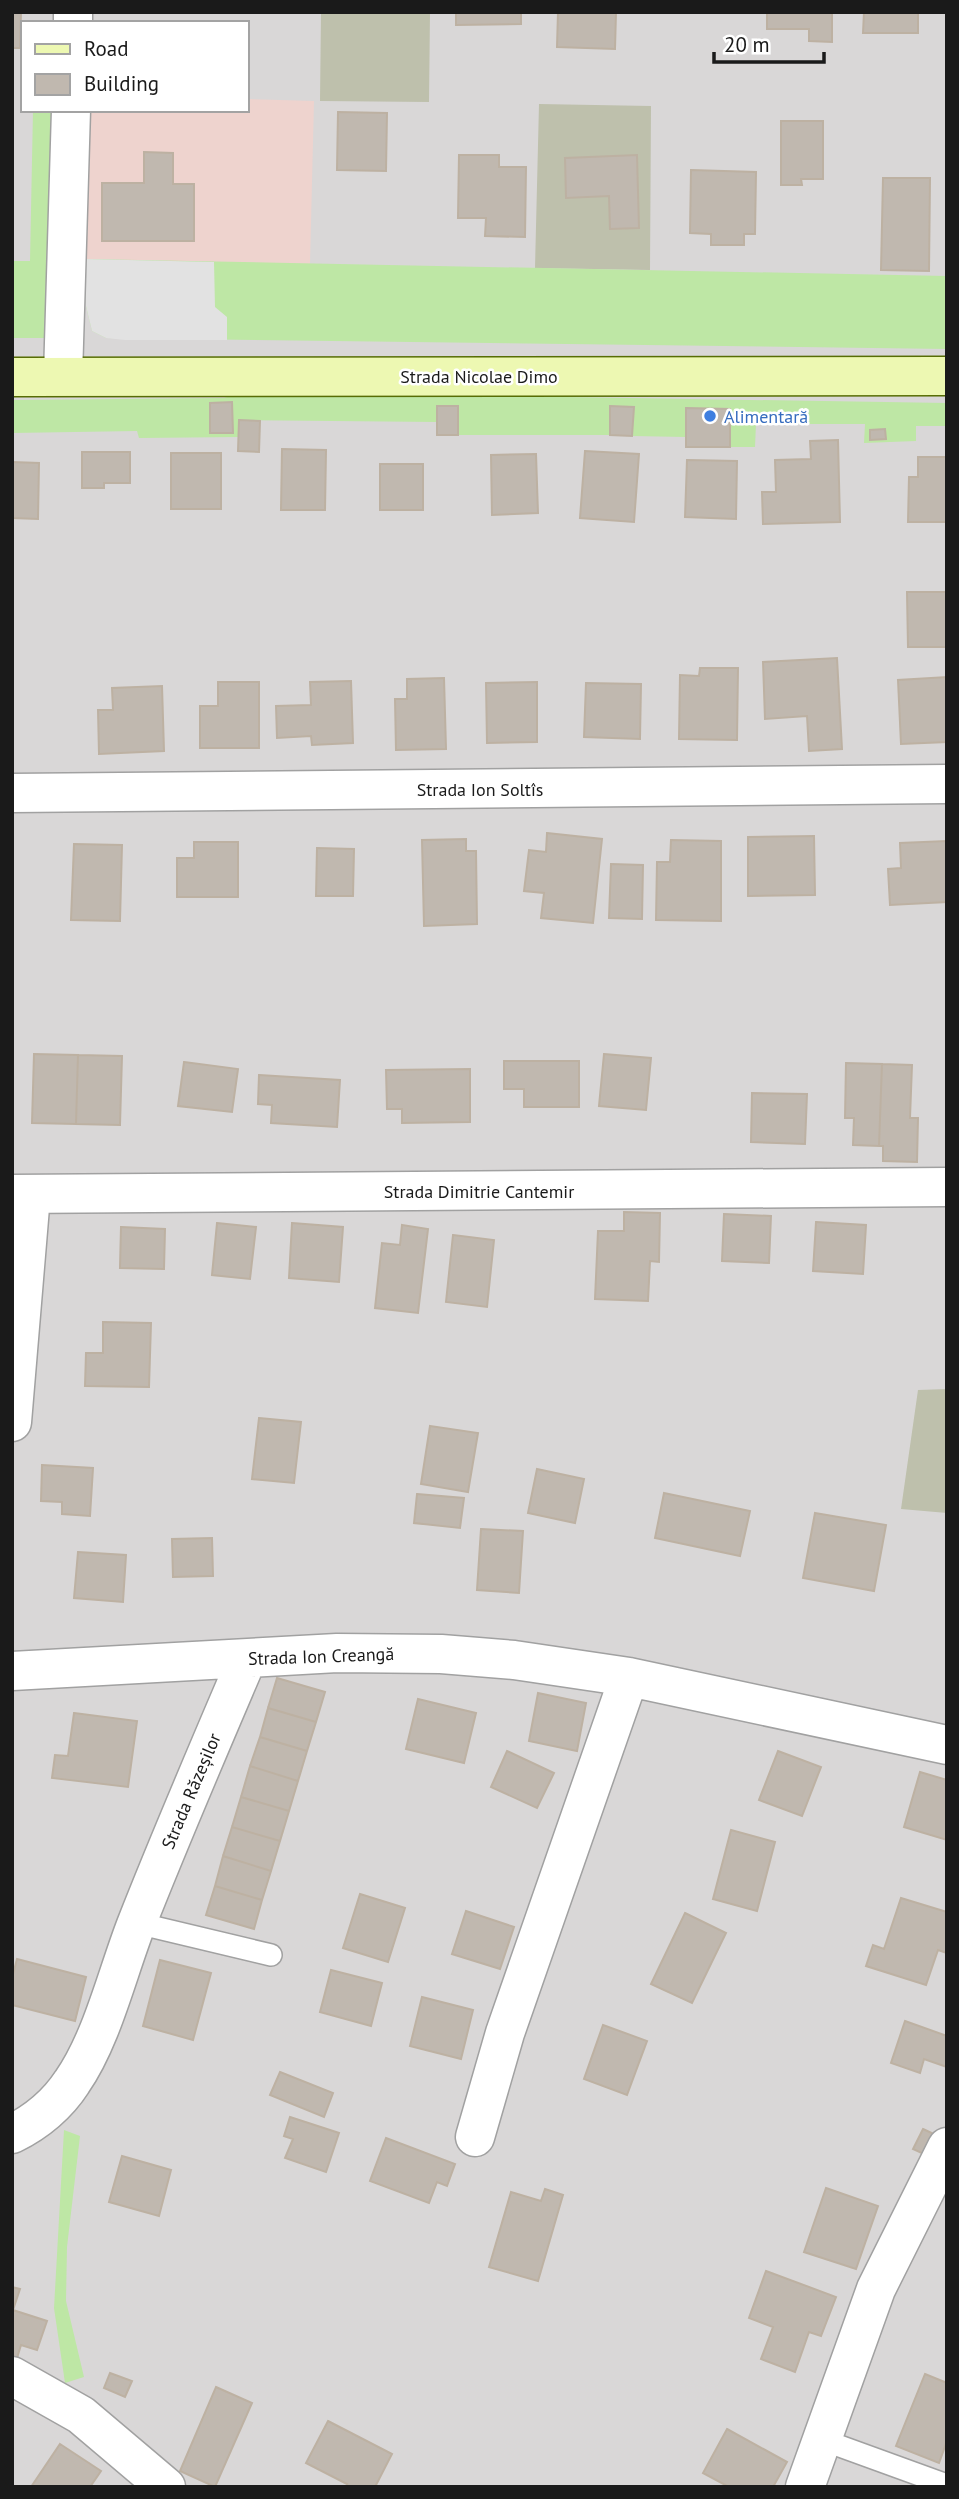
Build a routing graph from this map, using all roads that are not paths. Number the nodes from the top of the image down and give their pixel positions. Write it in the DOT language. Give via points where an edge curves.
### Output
graph roads {
  1 [pos="71,112"];
  2 [pos="63,376"];
  3 [pos="947,376"];
  4 [pos="12,377"];
  5 [pos="947,784"];
  6 [pos="12,793"];
  7 [pos="947,1187"];
  8 [pos="22,1194"];
  9 [pos="12,1422"];
  10 [pos="247,1659"];
  11 [pos="12,1671"];
  12 [pos="629,1678"];
  13 [pos="947,1745"];
  14 [pos="137,1923"];
  15 [pos="271,1955"];
  16 [pos="12,2134"];
  17 [pos="475,2137"];
  18 [pos="945,2153"];
  19 [pos="12,2376"];
  20 [pos="823,2440"];
  21 [pos="947,2485"];
  22 [pos="166,2487"];
  23 [pos="804,2487"];
  1 -- 2 [label="street"];
  2 -- 3 [label="street, Strada Nicolae Dimo"];
  2 -- 4 [label="street, Strada Nicolae Dimo"];
  5 -- 6 [label="street, Strada Ion Soltîs"];
  7 -- 8 [label="street, Strada Dimitrie Cantemir"];
  8 -- 9 [label="street"];
  10 -- 11 [label="street, Strada Ion Creangă"];
  10 -- 12 [label="street, Strada Ion Creangă" via="337,1653 441,1654"];
  10 -- 14 [label="street, Strada Răzeșilor"];
  12 -- 13 [label="street, Strada Ion Creangă"];
  12 -- 17 [label="street" via="505,2033"];
  14 -- 15 [label="lane"];
  14 -- 16 [label="street, Strada Răzeșilor" via="90,2049 73,2081 29,2126"];
  18 -- 20 [label="street" via="876,2289"];
  19 -- 22 [label="street" via="81,2414"];
  20 -- 21 [label="lane"];
  20 -- 23 [label="street"];
}
